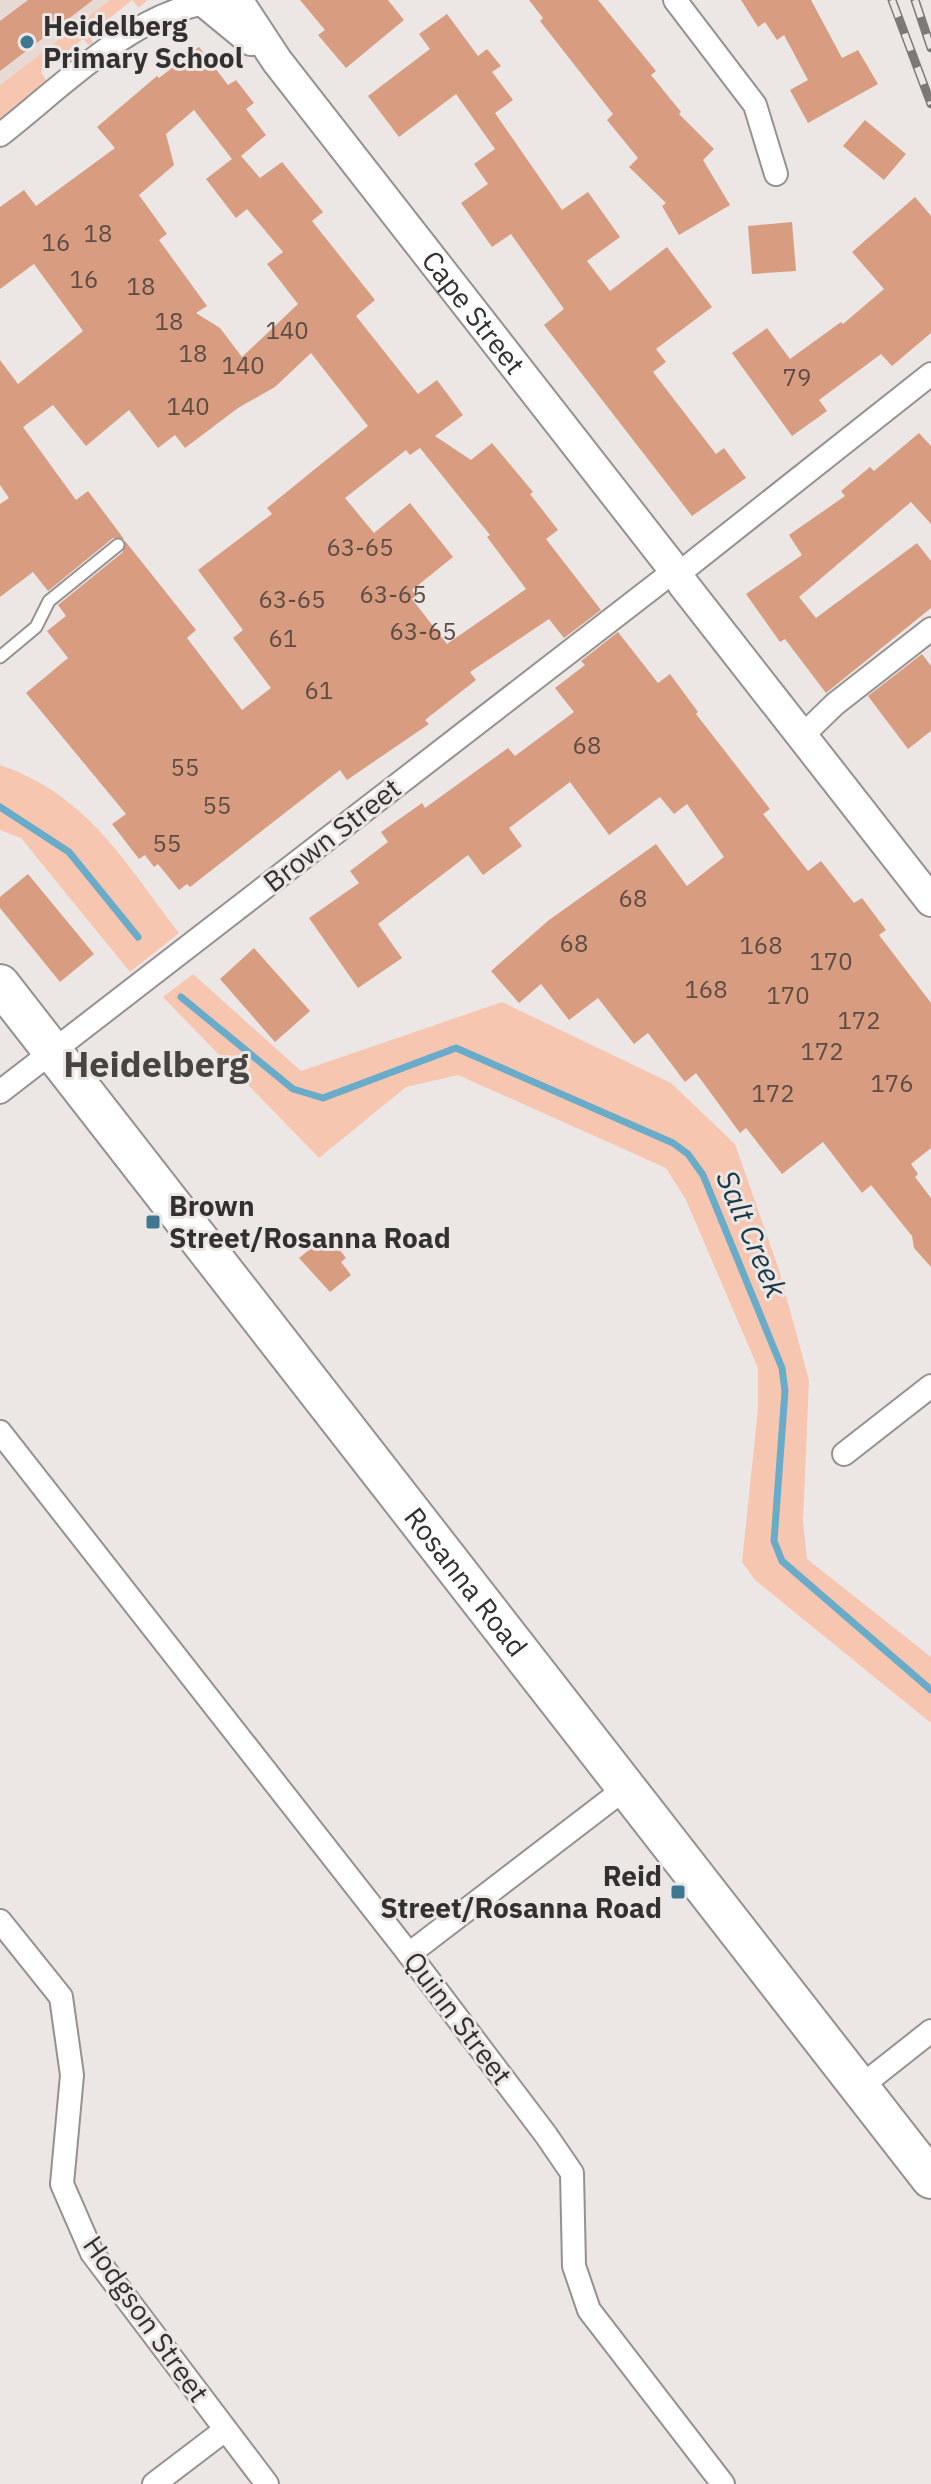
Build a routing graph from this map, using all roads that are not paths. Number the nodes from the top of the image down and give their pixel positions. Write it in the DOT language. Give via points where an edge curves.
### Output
graph roads {
  1 [pos="157,0"];
  2 [pos="237,0"];
  3 [pos="675,0"];
  4 [pos="202,2"];
  5 [pos="141,25"];
  6 [pos="277,61"];
  7 [pos="0,135"];
  8 [pos="776,174"];
  9 [pos="931,374"];
  10 [pos="118,545"];
  11 [pos="676,573"];
  12 [pos="931,629"];
  13 [pos="0,657"];
  14 [pos="802,736"];
  15 [pos="931,901"];
  16 [pos="0,984"];
  17 [pos="52,1051"];
  18 [pos="0,1092"];
  19 [pos="931,1386"];
  20 [pos="0,1432"];
  21 [pos="844,1454"];
  22 [pos="627,1787"];
  23 [pos="0,1921"];
  24 [pos="409,1954"];
  25 [pos="931,2031"];
  26 [pos="860,2087"];
  27 [pos="931,2179"];
  28 [pos="225,2430"];
  29 [pos="154,2484"];
  30 [pos="267,2484"];
  31 [pos="723,2484"];
  1 -- 5 [label="street"];
  2 -- 6 [label="street, Cape Street"];
  3 -- 8 [label="street" via="755,105"];
  4 -- 5 [label="street"];
  4 -- 6 [label="street, Cape Street"];
  5 -- 7 [label="street"];
  6 -- 11 [label="street, Cape Street"];
  9 -- 11 [label="street, Brown Street"];
  10 -- 13 [label="lane" via="49,601 36,627"];
  11 -- 14 [label="street, Cape Street"];
  11 -- 17 [label="street, Brown Street"];
  12 -- 14 [label="street"];
  14 -- 15 [label="street, Cape Street"];
  16 -- 17 [label="highway, Rosanna Road"];
  17 -- 18 [label="street, Brown Street"];
  17 -- 22 [label="highway, Rosanna Road"];
  19 -- 21 [label="street"];
  20 -- 24 [label="street, Quinn Street"];
  22 -- 24 [label="street"];
  22 -- 26 [label="highway, Rosanna Road"];
  23 -- 28 [label="street, Hodgson Street" via="61,1997 72,2075 62,2184 92,2253"];
  24 -- 31 [label="street, Quinn Street" via="572,2173 574,2266 589,2310"];
  25 -- 26 [label="street"];
  26 -- 27 [label="highway, Rosanna Road"];
  28 -- 29 [label="street"];
  28 -- 30 [label="street, Hodgson Street"];
}
